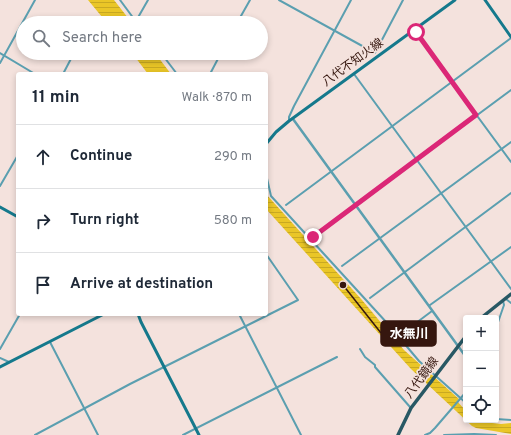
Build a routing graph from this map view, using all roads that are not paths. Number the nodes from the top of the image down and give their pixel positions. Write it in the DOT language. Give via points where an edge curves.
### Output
graph roads {
  1 [pos="35,0"];
  2 [pos="120,0"];
  3 [pos="148,0"];
  4 [pos="250,0"];
  5 [pos="279,0"];
  6 [pos="351,0"];
  7 [pos="403,0"];
  8 [pos="455,0"];
  9 [pos="485,0"];
  10 [pos="26,16"];
  11 [pos="132,16"];
  12 [pos="140,16"];
  13 [pos="242,16"];
  14 [pos="414,30"];
  15 [pos="335,31"];
  16 [pos="16,34"];
  17 [pos="511,38"];
  18 [pos="0,53"];
  19 [pos="4,56"];
  20 [pos="70,60"];
  21 [pos="166,60"];
  22 [pos="217,60"];
  23 [pos="0,63"];
  24 [pos="32,72"];
  25 [pos="64,72"];
  26 [pos="175,72"];
  27 [pos="211,72"];
  28 [pos="354,74"];
  29 [pos="452,81"];
  30 [pos="511,90"];
  31 [pos="476,115"];
  32 [pos="291,120"];
  33 [pos="392,126"];
  34 [pos="268,142"];
  35 [pos="511,142"];
  36 [pos="501,149"];
  37 [pos="16,158"];
  38 [pos="416,160"];
  39 [pos="511,162"];
  40 [pos="331,171"];
  41 [pos="268,183"];
  42 [pos="0,186"];
  43 [pos="511,193"];
  44 [pos="440,194"];
  45 [pos="286,205"];
  46 [pos="355,205"];
  47 [pos="0,207"];
  48 [pos="16,216"];
  49 [pos="465,228"];
  50 [pos="380,238"];
  51 [pos="313,242"];
  52 [pos="511,247"];
  53 [pos="268,257"];
  54 [pos="490,262"];
  55 [pos="342,266"];
  56 [pos="405,272"];
  57 [pos="511,289"];
  58 [pos="511,294"];
  59 [pos="370,298"];
  60 [pos="504,300"];
  61 [pos="511,303"];
  62 [pos="430,305"];
  63 [pos="433,310"];
  64 [pos="268,315"];
  65 [pos="485,315"];
  66 [pos="19,316"];
  67 [pos="100,316"];
  68 [pos="139,316"];
  69 [pos="240,316"];
  70 [pos="266,316"];
  71 [pos="499,319"];
  72 [pos="246,326"];
  73 [pos="400,335"];
  74 [pos="463,340"];
  75 [pos="50,341"];
  76 [pos="458,347"];
  77 [pos="360,348"];
  78 [pos="0,349"];
  79 [pos="463,353"];
  80 [pos="337,357"];
  81 [pos="0,358"];
  82 [pos="9,362"];
  83 [pos="0,367"];
  84 [pos="164,367"];
  85 [pos="436,376"];
  86 [pos="277,388"];
  87 [pos="462,399"];
  88 [pos="411,408"];
  89 [pos="85,410"];
  90 [pos="499,419"];
  91 [pos="511,420"];
  92 [pos="196,429"];
  93 [pos="465,434"];
  94 [pos="35,435"];
  95 [pos="98,435"];
  96 [pos="183,435"];
  97 [pos="199,435"];
  98 [pos="301,435"];
  99 [pos="398,435"];
  100 [pos="425,435"];
  101 [pos="444,435"];
  102 [pos="496,435"];
  1 -- 10 [label="street"];
  2 -- 11 [label="street"];
  3 -- 12 [label="street"];
  4 -- 13 [label="street"];
  5 -- 15 [label="street"];
  6 -- 15 [label="street"];
  7 -- 15 [label="street" via="375,53"];
  8 -- 14 [label="main road, 八代不知火線"];
  9 -- 17 [label="main road"];
  14 -- 28 [label="main road, 八代不知火線"];
  14 -- 29 [label="street"];
  15 -- 32 [label="street" via="294,106 289,117"];
  16 -- 19 [label="street"];
  17 -- 29 [label="street"];
  18 -- 19 [label="street"];
  19 -- 23 [label="street"];
  19 -- 24 [label="street"];
  20 -- 25 [label="street"];
  21 -- 26 [label="street"];
  22 -- 27 [label="street"];
  28 -- 32 [label="main road, 八代不知火線"];
  28 -- 33 [label="street"];
  29 -- 31 [label="street"];
  29 -- 33 [label="street"];
  30 -- 31 [label="street"];
  31 -- 36 [label="street"];
  31 -- 38 [label="street"];
  32 -- 34 [label="main road, 八代不知火線"];
  32 -- 40 [label="street"];
  33 -- 38 [label="street"];
  33 -- 40 [label="street"];
  35 -- 36 [label="street"];
  36 -- 39 [label="street"];
  36 -- 44 [label="street"];
  37 -- 42 [label="street"];
  38 -- 44 [label="street"];
  38 -- 46 [label="street"];
  40 -- 45 [label="street"];
  40 -- 46 [label="street"];
  41 -- 51 [label="street" via="271,196"];
  43 -- 49 [label="street"];
  44 -- 49 [label="street"];
  44 -- 50 [label="street"];
  46 -- 50 [label="street"];
  46 -- 51 [label="street" via="314,236"];
  47 -- 48 [label="main road"];
  49 -- 54 [label="street"];
  49 -- 56 [label="street"];
  50 -- 55 [label="street"];
  50 -- 56 [label="street"];
  51 -- 85 [label="street" via="419,361"];
  52 -- 54 [label="street"];
  53 -- 64 [label="street" via="298,300"];
  54 -- 57 [label="street"];
  54 -- 62 [label="street"];
  56 -- 59 [label="street"];
  56 -- 62 [label="street"];
  58 -- 60 [label="main road"];
  60 -- 61 [label="street"];
  60 -- 65 [label="main road"];
  60 -- 71 [label="street"];
  62 -- 63 [label="street"];
  63 -- 73 [label="street"];
  63 -- 76 [label="street"];
  66 -- 78 [label="street"];
  67 -- 75 [label="main road"];
  68 -- 84 [label="main road"];
  69 -- 72 [label="street"];
  70 -- 72 [label="street"];
  72 -- 84 [label="street"];
  72 -- 86 [label="street"];
  74 -- 76 [label="main road, 八代鏡線"];
  75 -- 82 [label="main road"];
  75 -- 89 [label="street"];
  76 -- 79 [label="street"];
  76 -- 85 [label="main road, 八代鏡線"];
  77 -- 88 [label="street" via="365,357 375,365"];
  80 -- 86 [label="street"];
  81 -- 82 [label="street"];
  82 -- 83 [label="main road"];
  84 -- 89 [label="street"];
  84 -- 92 [label="main road"];
  85 -- 87 [label="street"];
  85 -- 88 [label="main road, 八代鏡線"];
  86 -- 92 [label="street"];
  86 -- 98 [label="street"];
  87 -- 100 [label="street" via="430,434"];
  88 -- 99 [label="main road, 八代鏡線"];
  89 -- 94 [label="street"];
  89 -- 95 [label="street"];
  90 -- 91 [label="street"];
  92 -- 96 [label="street"];
  92 -- 97 [label="main road"];
  93 -- 101 [label="street"];
  93 -- 102 [label="street"];
}
